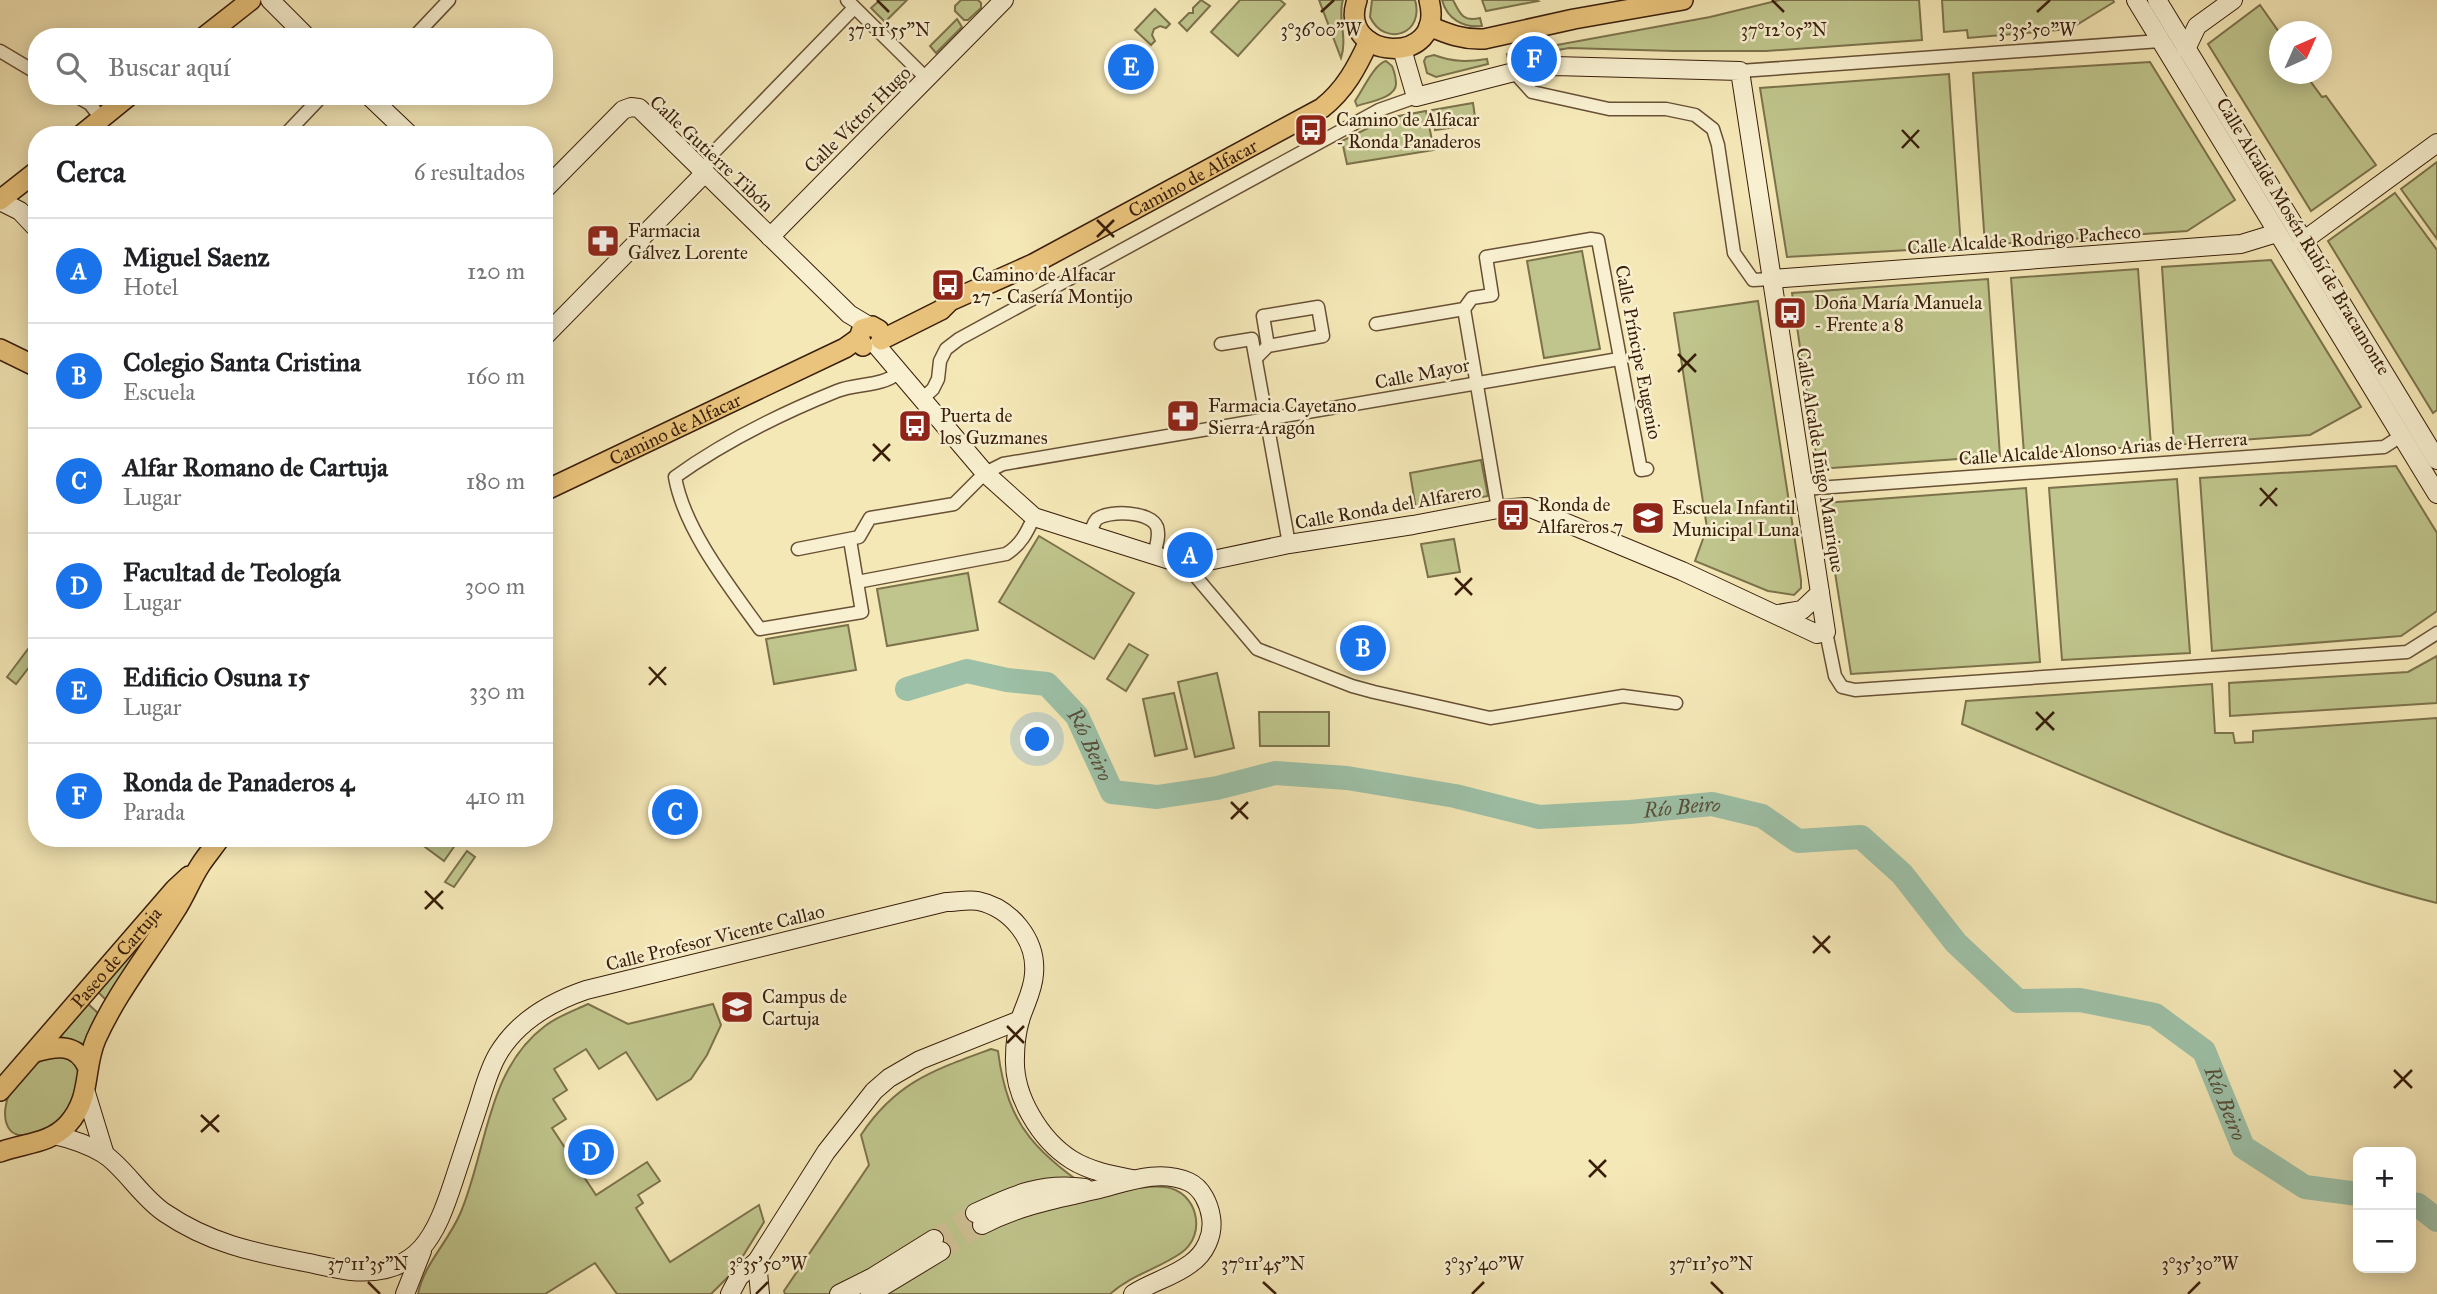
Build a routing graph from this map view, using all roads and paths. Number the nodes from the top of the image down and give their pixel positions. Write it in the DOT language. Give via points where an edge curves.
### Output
graph roads {
  1 [pos="251,0"];
  2 [pos="270,0"];
  3 [pos="450,0"];
  4 [pos="1004,0"];
  5 [pos="1357,0"];
  6 [pos="1429,0"];
  7 [pos="1683,0"];
  8 [pos="2136,0"];
  9 [pos="2157,0"];
  10 [pos="2233,0"];
  11 [pos="856,5"];
  12 [pos="1429,26"];
  13 [pos="2172,26"];
  14 [pos="2197,26"];
  15 [pos="215,28"];
  16 [pos="298,28"];
  17 [pos="423,28"];
  18 [pos="1369,41"];
  19 [pos="2160,41"];
  20 [pos="1402,49"];
  21 [pos="2186,49"];
  22 [pos="0,51"];
  23 [pos="28,68"];
  24 [pos="1740,71"];
  25 [pos="1514,72"];
  26 [pos="926,78"];
  27 [pos="1416,97"];
  28 [pos="91,105"];
  29 [pos="118,105"];
  30 [pos="313,105"];
  31 [pos="378,105"];
  32 [pos="101,118"];
  33 [pos="92,126"];
  34 [pos="294,126"];
  35 [pos="401,126"];
  36 [pos="2437,143"];
  37 [pos="704,172"];
  38 [pos="28,178"];
  39 [pos="553,181"];
  40 [pos="16,187"];
  41 [pos="0,201"];
  42 [pos="20,211"];
  43 [pos="28,219"];
  44 [pos="2277,233"];
  45 [pos="770,237"];
  46 [pos="2303,241"];
  47 [pos="1772,279"];
  48 [pos="1464,309"];
  49 [pos="1376,324"];
  50 [pos="553,328"];
  51 [pos="874,344"];
  52 [pos="1221,345"];
  53 [pos="1268,346"];
  54 [pos="0,349"];
  55 [pos="1256,358"];
  56 [pos="1619,359"];
  57 [pos="28,363"];
  58 [pos="1476,382"];
  59 [pos="921,400"];
  60 [pos="1267,420"];
  61 [pos="2431,435"];
  62 [pos="2401,436"];
  63 [pos="2437,460"];
  64 [pos="1644,470"];
  65 [pos="985,473"];
  66 [pos="553,487"];
  67 [pos="1804,489"];
  68 [pos="2437,494"];
  69 [pos="1497,509"];
  70 [pos="1034,517"];
  71 [pos="1090,534"];
  72 [pos="850,540"];
  73 [pos="1289,544"];
  74 [pos="798,549"];
  75 [pos="1154,555"];
  76 [pos="1194,564"];
  77 [pos="857,582"];
  78 [pos="1820,593"];
  79 [pos="1778,614"];
  80 [pos="1826,632"];
  81 [pos="2437,633"];
  82 [pos="1676,702"];
  83 [pos="214,847"];
  84 [pos="200,866"];
  85 [pos="1020,1020"];
  86 [pos="35,1052"];
  87 [pos="87,1066"];
  88 [pos="0,1091"];
  89 [pos="86,1093"];
  90 [pos="0,1133"];
  91 [pos="54,1135"];
  92 [pos="9,1150"];
  93 [pos="106,1155"];
  94 [pos="1132,1179"];
  95 [pos="978,1219"];
  96 [pos="425,1245"];
  97 [pos="757,1261"];
  98 [pos="377,1270"];
  99 [pos="403,1294"];
  100 [pos="730,1294"];
  101 [pos="760,1294"];
  102 [pos="839,1294"];
  103 [pos="870,1294"];
  104 [pos="1133,1294"];
  1 -- 15 [label="main road"];
  2 -- 16 [label="street"];
  3 -- 17 [label="street"];
  4 -- 26 [label="street, Calle Víctor Hugo"];
  5 -- 18 [label="main road" via="1357,25"];
  6 -- 12 [label="main road"];
  7 -- 12 [label="main road" via="1484,39 1452,36"];
  8 -- 19 [label="street, Calle Alcalde Mosén Rubí de Bracamonte"];
  9 -- 13 [label="street, Calle Alcalde Mosén Rubí de Bracamonte"];
  10 -- 14 [label="street"];
  11 -- 26 [label="street"];
  11 -- 37 [label="street" via="714,152"];
  12 -- 20 [label="main road" via="1418,41"];
  13 -- 14 [label="street"];
  13 -- 21 [label="street, Calle Alcalde Mosén Rubí de Bracamonte"];
  14 -- 21 [label="street"];
  18 -- 20 [label="main road"];
  18 -- 51 [label="main road, Camino de Alfacar" via="1356,71 1322,108"];
  19 -- 24 [label="street"];
  19 -- 44 [label="street, Calle Alcalde Mosén Rubí de Bracamonte"];
  20 -- 27 [label="street"];
  21 -- 46 [label="street, Calle Alcalde Mosén Rubí de Bracamonte"];
  22 -- 23 [label="street"];
  24 -- 25 [label="street" via="1591,65"];
  24 -- 47 [label="street, Calle Alcalde Iñigo Manrique"];
  25 -- 27 [label="street"];
  25 -- 47 [label="street" via="1532,92 1609,110 1666,109 1695,115 1713,129 1734,253 1753,280"];
  26 -- 45 [label="street, Calle Víctor Hugo"];
  27 -- 59 [label="street" via="1378,110 959,340 946,349 939,379"];
  28 -- 32 [label="street"];
  29 -- 32 [label="main road"];
  30 -- 34 [label="street"];
  31 -- 35 [label="street"];
  32 -- 33 [label="main road"];
  36 -- 46 [label="street"];
  37 -- 39 [label="street, Calle Gutierre Tibón" via="639,108 631,107"];
  37 -- 45 [label="street, Calle Gutierre Tibón"];
  37 -- 50 [label="street"];
  38 -- 40 [label="main road"];
  40 -- 41 [label="main road"];
  40 -- 42 [label="street"];
  41 -- 42 [label="street"];
  42 -- 43 [label="street"];
  44 -- 47 [label="street, Calle Alcalde Rodrigo Pacheco" via="2241,244"];
  44 -- 62 [label="street, Calle Alcalde Mosén Rubí de Bracamonte"];
  45 -- 51 [label="street, Calle Gutierre Tibón"];
  46 -- 61 [label="street, Calle Alcalde Mosén Rubí de Bracamonte"];
  47 -- 67 [label="street, Calle Alcalde Iñigo Manrique"];
  48 -- 49 [label="street"];
  48 -- 56 [label="street, Calle Príncipe Eugenio" via="1472,298 1492,295 1486,257 1598,240"];
  48 -- 58 [label="street"];
  51 -- 59 [label="street"];
  51 -- 66 [label="main road, Camino de Alfacar"];
  51 -- 77 [label="street, Camino de Alfacar" via="890,380 840,390 729,441 675,477 679,498 715,564 760,629 862,612"];
  52 -- 55 [label="street" via="1252,339"];
  53 -- 53 [label="street" via="1263,316 1318,307 1323,336"];
  53 -- 55 [label="street"];
  54 -- 57 [label="main road"];
  55 -- 60 [label="street"];
  56 -- 58 [label="street, Calle Mayor"];
  56 -- 64 [label="street, Calle Príncipe Eugenio"];
  58 -- 60 [label="street, Calle Mayor"];
  58 -- 69 [label="street"];
  59 -- 65 [label="street"];
  60 -- 65 [label="street, Calle Mayor" via="1003,464"];
  60 -- 73 [label="street"];
  61 -- 63 [label="street, Calle Alcalde Mosén Rubí de Bracamonte"];
  62 -- 67 [label="street, Calle Alcalde Alonso Arias de Herrera" via="2384,447"];
  62 -- 68 [label="street, Calle Alcalde Mosén Rubí de Bracamonte"];
  65 -- 70 [label="street"];
  65 -- 72 [label="street" via="954,504 870,518 859,537"];
  67 -- 78 [label="street, Calle Alcalde Iñigo Manrique"];
  69 -- 73 [label="street, Calle Ronda del Alfarero"];
  69 -- 79 [label="street, Calle Ronda del Alfarero" via="1528,507 1548,514"];
  70 -- 71 [label="street"];
  70 -- 77 [label="street" via="1024,538 1006,554"];
  71 -- 75 [label="street"];
  71 -- 75 [label="street" via="1098,518 1132,513 1157,526"];
  72 -- 74 [label="street"];
  72 -- 77 [label="street"];
  73 -- 76 [label="street, Calle Ronda del Alfarero"];
  75 -- 76 [label="street"];
  76 -- 82 [label="street" via="1197,578 1257,649 1352,686 1490,718 1623,696"];
  78 -- 79 [label="street" via="1802,610"];
  78 -- 80 [label="street, Calle Alcalde Iñigo Manrique"];
  79 -- 80 [label="street, Calle Ronda del Alfarero" via="1817,634"];
  80 -- 81 [label="street, Calle Alcalde Iñigo Manrique" via="1835,676 1842,687 1855,690 2407,652"];
  83 -- 84 [label="main road, Paseo de Cartuja"];
  84 -- 86 [label="main road, Paseo de Cartuja"];
  84 -- 87 [label="main road, Paseo de Cartuja" via="108,1017"];
  85 -- 94 [label="street, Calle Profesor Vicente Callao" via="1014,1059 1017,1082 1046,1137 1071,1159 1101,1173"];
  85 -- 96 [label="street, Calle Profesor Vicente Callao" via="1029,1000 1033,954 1014,920 998,907 975,900 946,902 564,998 537,1013 498,1054 440,1223"];
  85 -- 97 [label="street" via="889,1077 843,1127"];
  86 -- 87 [label="main road" via="71,1048"];
  86 -- 88 [label="main road, Paseo de Cartuja"];
  87 -- 89 [label="main road, Paseo de Cartuja"];
  89 -- 91 [label="main road, Paseo de Cartuja" via="71,1121"];
  89 -- 93 [label="street, Calle Profesor Vicente Callao"];
  90 -- 92 [label="main road, Paseo de Cartuja"];
  91 -- 92 [label="main road, Paseo de Cartuja"];
  91 -- 93 [label="street, Calle Profesor Vicente Callao"];
  93 -- 98 [label="street, Calle Profesor Vicente Callao" via="162,1212 213,1241 351,1271"];
  94 -- 95 [label="street"];
  94 -- 104 [label="street" via="1174,1177 1192,1183 1204,1196 1212,1222 1210,1238 1191,1264"];
  96 -- 98 [label="street, Calle Profesor Vicente Callao" via="394,1268"];
  96 -- 99 [label="street"];
  97 -- 100 [label="street" via="739,1277"];
  97 -- 101 [label="street"];
  98 -- 99 [label="street" via="390,1277"];
  102 -- 103 [label="street" via="937,1245"];
}
